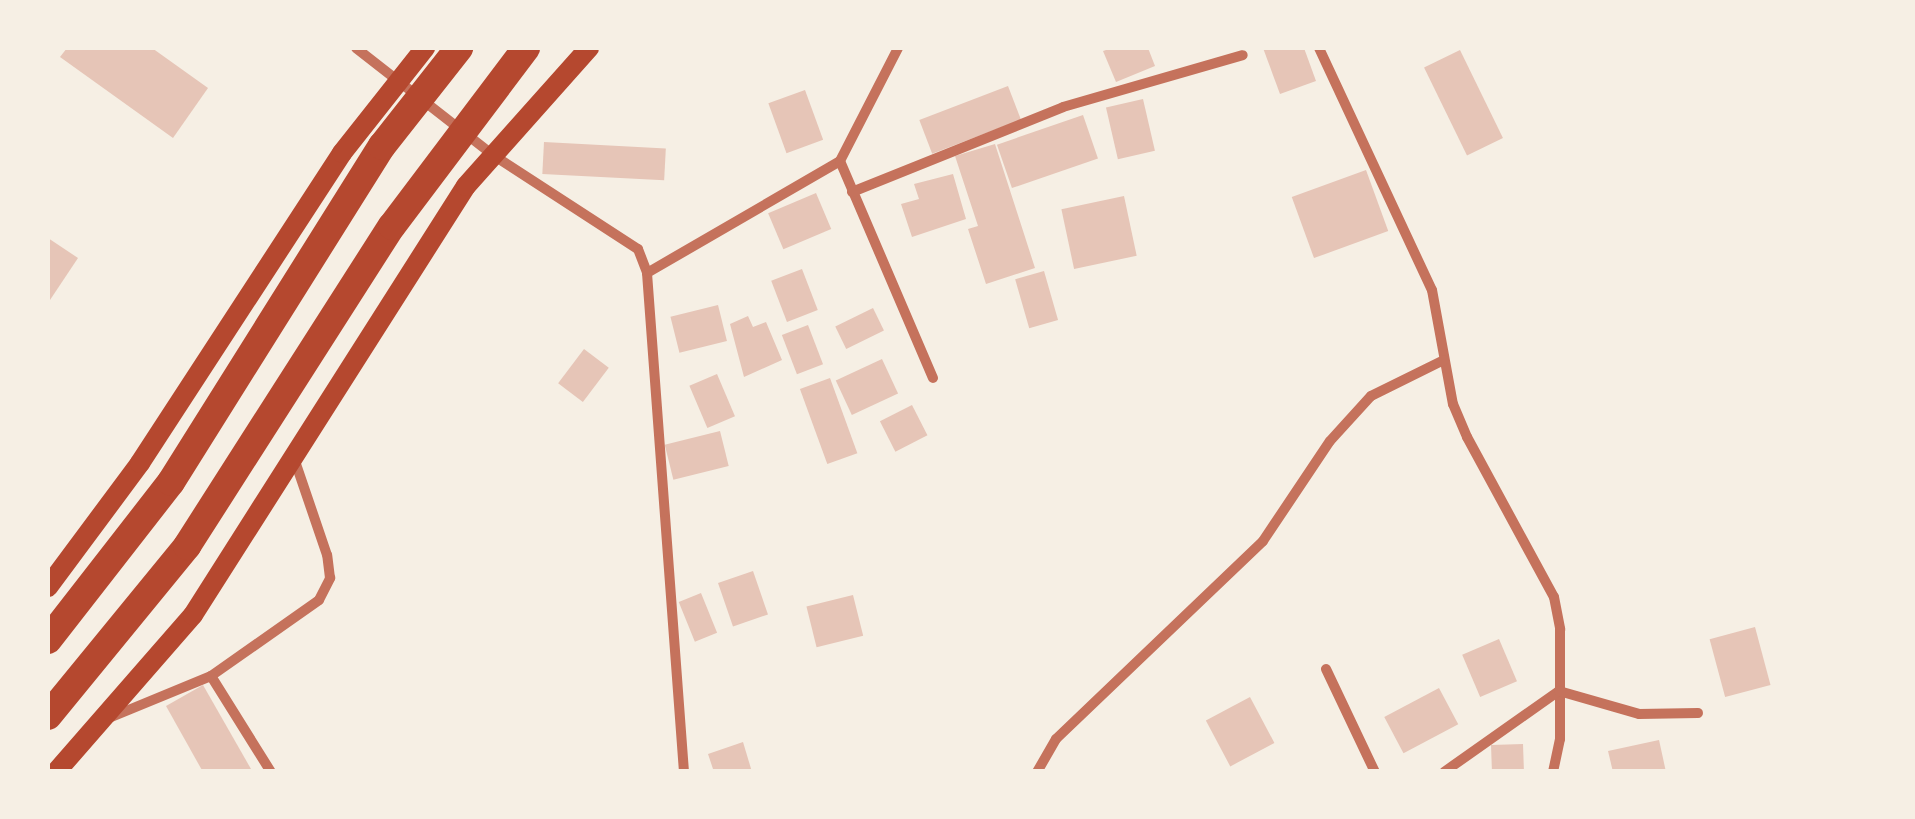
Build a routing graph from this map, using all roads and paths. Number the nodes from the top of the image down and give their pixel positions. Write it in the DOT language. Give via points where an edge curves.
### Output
graph roads {
  1 [pos="356,48"];
  2 [pos="424,48"];
  3 [pos="458,48"];
  4 [pos="526,48"];
  5 [pos="589,48"];
  6 [pos="898,48"];
  7 [pos="1319,48"];
  8 [pos="1243,55"];
  9 [pos="399,80"];
  10 [pos="493,156"];
  11 [pos="840,162"];
  12 [pos="852,192"];
  13 [pos="647,273"];
  14 [pos="1444,360"];
  15 [pos="933,378"];
  16 [pos="294,462"];
  17 [pos="48,588"];
  18 [pos="48,640"];
  19 [pos="1326,670"];
  20 [pos="211,676"];
  21 [pos="1559,691"];
  22 [pos="1698,713"];
  23 [pos="48,716"];
  24 [pos="108,718"];
  25 [pos="56,772"];
  26 [pos="271,772"];
  27 [pos="684,772"];
  28 [pos="1037,772"];
  29 [pos="1375,772"];
  30 [pos="1444,772"];
  31 [pos="1552,772"];
  1 -- 9 [label="street"];
  2 -- 9 [label="main road"];
  3 -- 18 [label="highway" via="382,146 172,482"];
  4 -- 23 [label="highway" via="392,226 187,546"];
  5 -- 10 [label="main road"];
  6 -- 11 [label="street"];
  7 -- 14 [label="street" via="1432,290"];
  8 -- 12 [label="street" via="1064,107"];
  9 -- 10 [label="street"];
  9 -- 17 [label="main road" via="342,153 140,464"];
  10 -- 13 [label="street" via="618,230 638,249"];
  10 -- 16 [label="main road" via="466,186"];
  11 -- 12 [label="street"];
  11 -- 13 [label="street"];
  12 -- 15 [label="street"];
  13 -- 27 [label="street"];
  14 -- 21 [label="street" via="1467,437 1554,598"];
  14 -- 28 [label="street" via="1371,396 1330,442 1263,541 1056,740"];
  16 -- 20 [label="street" via="330,578 303,614"];
  16 -- 24 [label="main road" via="193,616"];
  19 -- 29 [label="street"];
  20 -- 24 [label="street"];
  20 -- 26 [label="street"];
  21 -- 22 [label="street" via="1639,714"];
  21 -- 30 [label="street"];
  21 -- 31 [label="street"];
  24 -- 25 [label="main road"];
}
